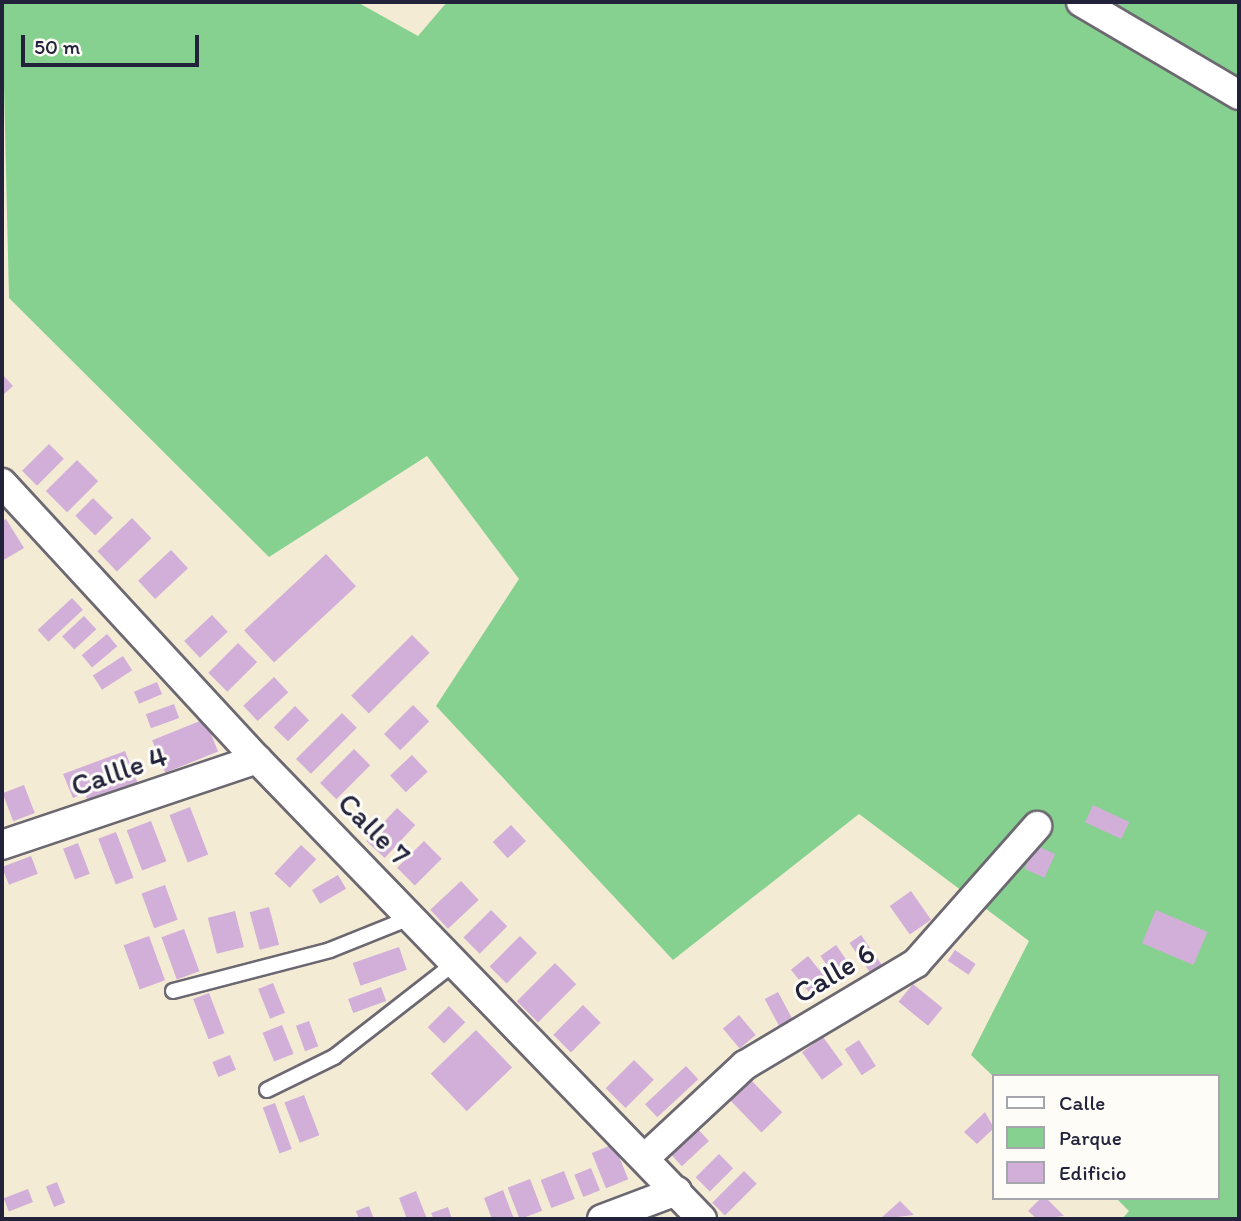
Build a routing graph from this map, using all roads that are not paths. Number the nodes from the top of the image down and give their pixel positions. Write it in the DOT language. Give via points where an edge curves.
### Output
graph roads {
  1 [pos="1081,2"];
  2 [pos="1239,95"];
  3 [pos="2,483"];
  4 [pos="257,759"];
  5 [pos="1037,826"];
  6 [pos="2,845"];
  7 [pos="415,916"];
  8 [pos="456,962"];
  9 [pos="173,991"];
  10 [pos="267,1090"];
  11 [pos="647,1156"];
  12 [pos="677,1191"];
  13 [pos="602,1219"];
  14 [pos="702,1219"];
  1 -- 2 [label="street"];
  3 -- 4 [label="street, Calle 7"];
  4 -- 6 [label="street, Callle 4"];
  4 -- 7 [label="street, Calle 7"];
  5 -- 11 [label="street, Calle 6" via="916,963 745,1065"];
  7 -- 8 [label="street, Calle 7"];
  7 -- 9 [label="lane" via="330,950"];
  8 -- 10 [label="lane" via="334,1057"];
  8 -- 11 [label="street, Calle 7"];
  11 -- 12 [label="street, Calle 7"];
  12 -- 13 [label="street"];
  12 -- 14 [label="street, Calle 7"];
}
